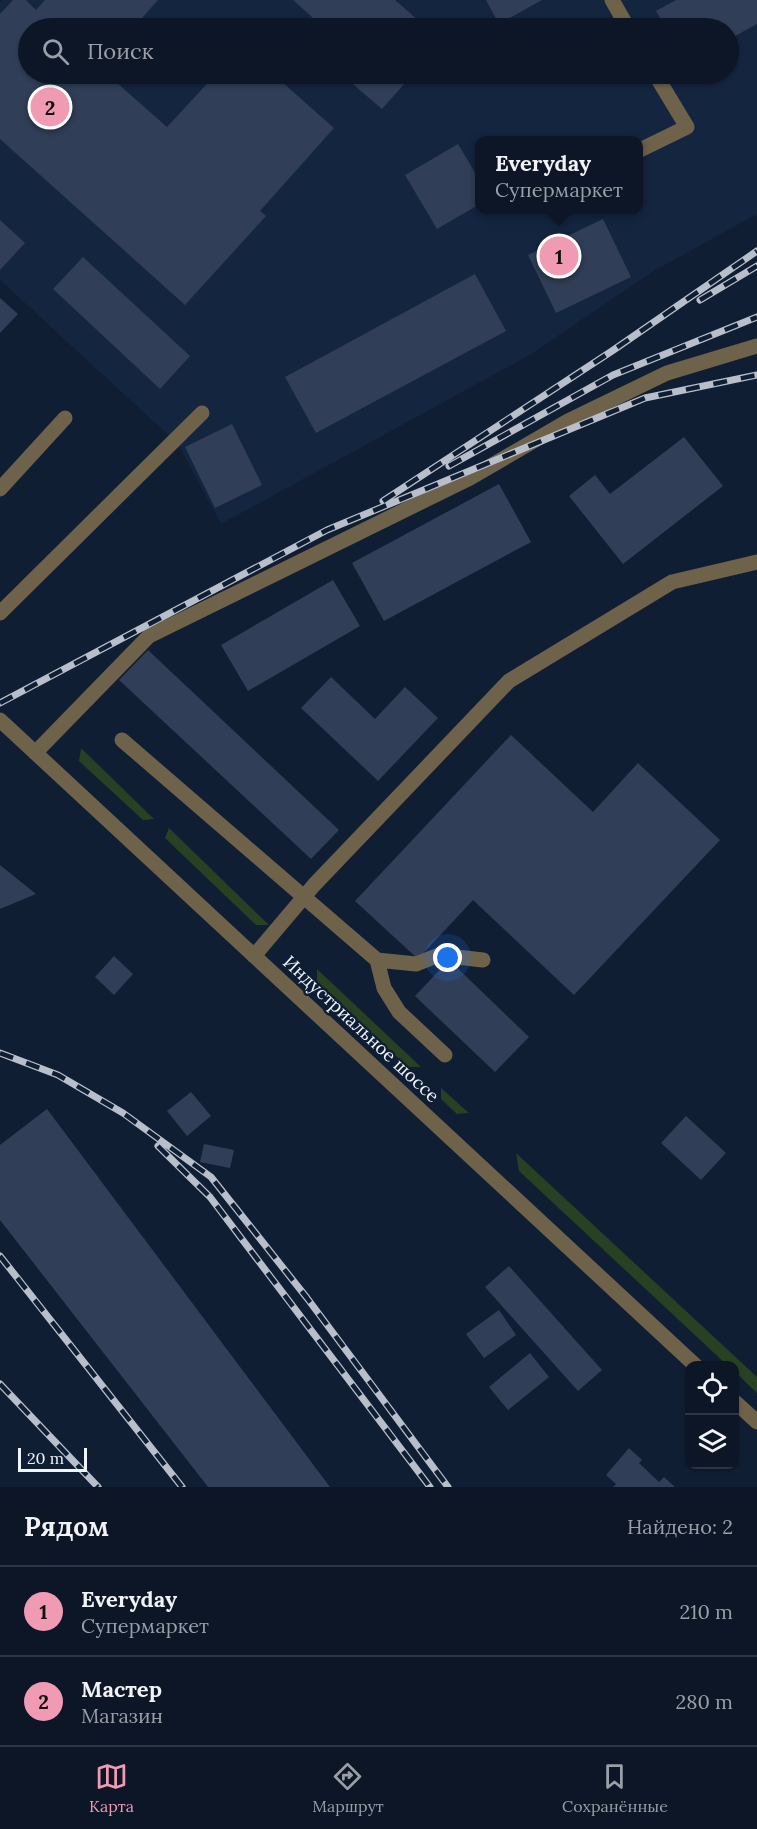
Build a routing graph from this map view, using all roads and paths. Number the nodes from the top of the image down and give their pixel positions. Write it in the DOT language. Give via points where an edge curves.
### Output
graph roads {
  1 [pos="612,0"];
  2 [pos="622,18"];
  3 [pos="661,84"];
  4 [pos="643,149"];
  5 [pos="757,346"];
  6 [pos="202,413"];
  7 [pos="65,418"];
  8 [pos="0,489"];
  9 [pos="757,562"];
  10 [pos="0,613"];
  11 [pos="0,720"];
  12 [pos="122,740"];
  13 [pos="35,753"];
  14 [pos="304,897"];
  15 [pos="254,956"];
  16 [pos="377,960"];
  17 [pos="483,960"];
  18 [pos="445,1055"];
  19 [pos="692,1361"];
  20 [pos="739,1405"];
  21 [pos="757,1422"];
  1 -- 2 [label="street"];
  3 -- 4 [label="street" via="687,127"];
  5 -- 13 [label="street" via="667,373 568,421 470,478 149,636"];
  6 -- 10 [label="street"];
  7 -- 8 [label="street"];
  9 -- 14 [label="street" via="672,582 509,681"];
  11 -- 13 [label="street, Индустриальное шоссе"];
  12 -- 14 [label="street"];
  13 -- 15 [label="street, Индустриальное шоссе"];
  14 -- 15 [label="street"];
  14 -- 16 [label="street"];
  15 -- 19 [label="street, Индустриальное шоссе"];
  16 -- 17 [label="street" via="416,964 439,955"];
  16 -- 18 [label="street" via="384,988 399,1012"];
  20 -- 21 [label="street"];
}
